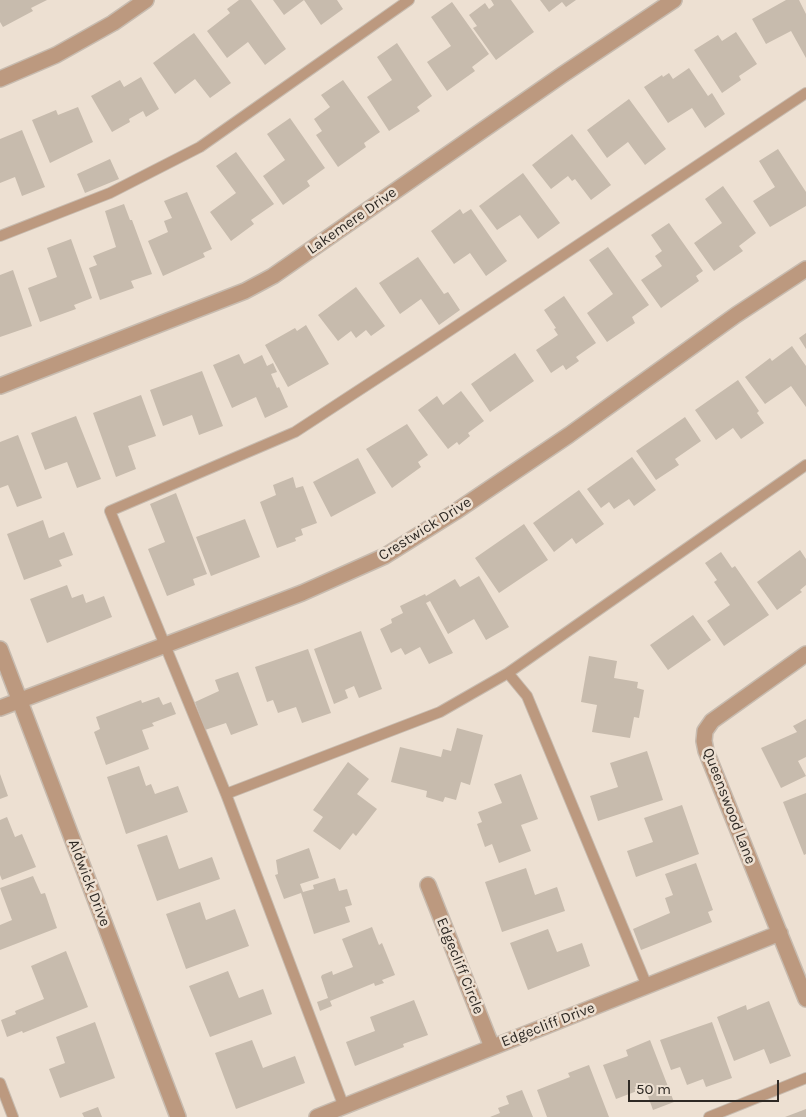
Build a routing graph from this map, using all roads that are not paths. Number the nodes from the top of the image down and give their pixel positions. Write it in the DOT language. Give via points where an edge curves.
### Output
graph roads {
  1 [pos="146,0"];
  2 [pos="409,0"];
  3 [pos="674,0"];
  4 [pos="0,79"];
  5 [pos="806,93"];
  6 [pos="0,236"];
  7 [pos="806,269"];
  8 [pos="0,386"];
  9 [pos="806,465"];
  10 [pos="165,645"];
  11 [pos="0,649"];
  12 [pos="806,654"];
  13 [pos="508,673"];
  14 [pos="20,700"];
  15 [pos="0,708"];
  16 [pos="226,794"];
  17 [pos="428,885"];
  18 [pos="780,933"];
  19 [pos="647,986"];
  20 [pos="806,999"];
  21 [pos="492,1047"];
  22 [pos="806,1078"];
  23 [pos="0,1083"];
  24 [pos="344,1107"];
  25 [pos="13,1117"];
  26 [pos="178,1117"];
  27 [pos="317,1117"];
  28 [pos="709,1117"];
  1 -- 4 [label="street" via="56,56"];
  2 -- 6 [label="lane" via="200,147 110,193"];
  3 -- 8 [label="street, Lakemere Drive" via="273,276 245,291"];
  5 -- 10 [label="lane" via="295,432 110,511"];
  7 -- 10 [label="street, Crestwick Drive" via="569,435 385,556 302,593"];
  9 -- 13 [label="lane"];
  10 -- 14 [label="street, Crestwick Drive"];
  10 -- 16 [label="lane"];
  11 -- 14 [label="street, Aldwick Drive"];
  12 -- 18 [label="street, Queenswood Lane" via="712,721 705,731 704,741"];
  13 -- 16 [label="lane" via="440,712"];
  13 -- 19 [label="lane" via="527,696"];
  14 -- 15 [label="street, Crestwick Drive"];
  14 -- 26 [label="street, Aldwick Drive"];
  16 -- 24 [label="lane"];
  17 -- 21 [label="street, Edgecliff Circle"];
  18 -- 19 [label="street, Edgecliff Drive"];
  18 -- 20 [label="street, Queenswood Lane"];
  19 -- 21 [label="street, Edgecliff Drive"];
  21 -- 24 [label="street, Edgecliff Drive"];
  22 -- 28 [label="lane"];
  23 -- 25 [label="lane"];
  24 -- 27 [label="street, Edgecliff Drive"];
}
